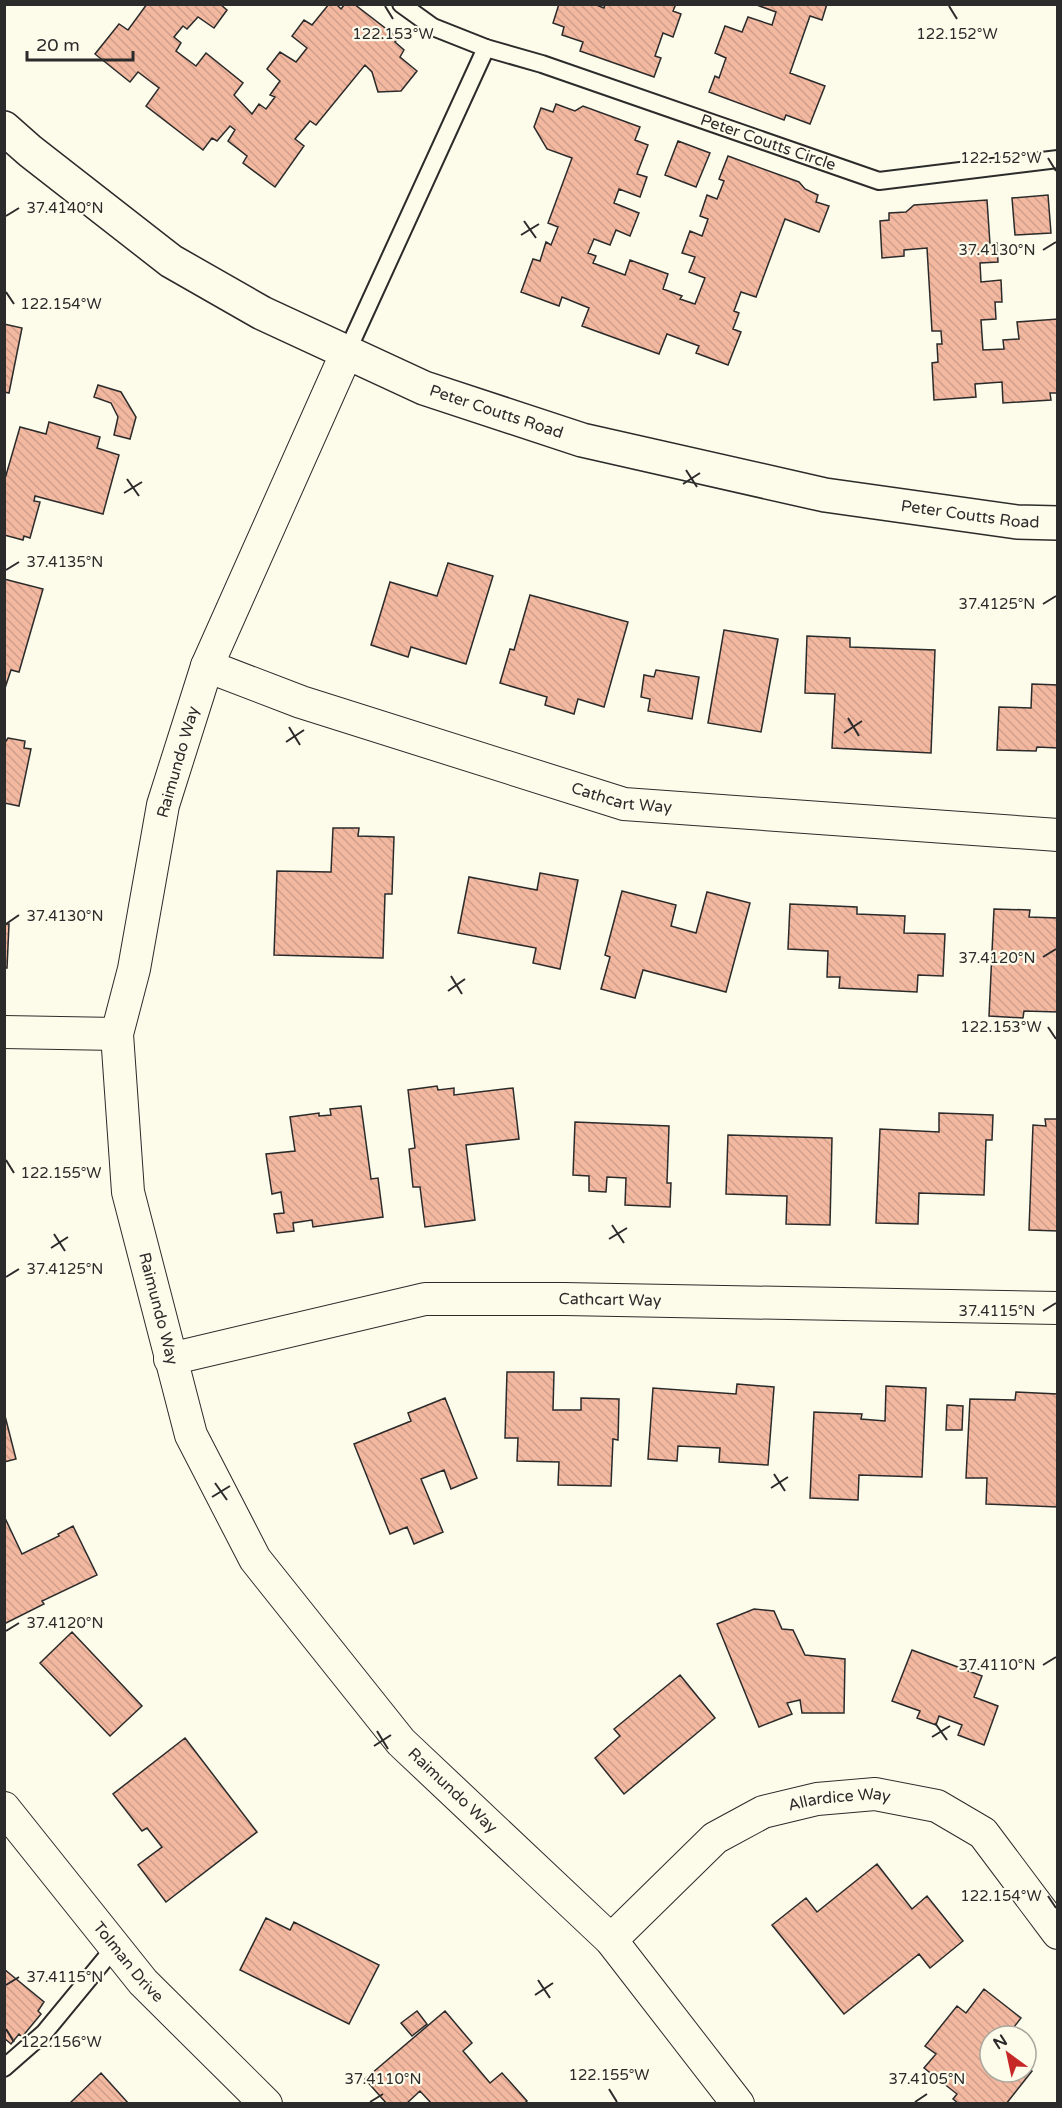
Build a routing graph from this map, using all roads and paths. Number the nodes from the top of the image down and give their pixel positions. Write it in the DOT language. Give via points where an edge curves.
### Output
graph roads {
  1 [pos="401,4"];
  2 [pos="486,48"];
  3 [pos="4,128"];
  4 [pos="1058,159"];
  5 [pos="346,354"];
  6 [pos="1058,523"];
  7 [pos="207,666"];
  8 [pos="1058,835"];
  9 [pos="4,1032"];
  10 [pos="117,1034"];
  11 [pos="1058,1308"];
  12 [pos="170,1359"];
  13 [pos="4,1808"];
  14 [pos="1058,1933"];
  15 [pos="611,1940"];
  16 [pos="115,1947"];
  17 [pos="4,2068"];
  18 [pos="266,2103"];
  19 [pos="738,2103"];
  1 -- 2 [label="lane, Peter Coutts Circle" via="433,27"];
  2 -- 4 [label="lane, Peter Coutts Circle" via="879,180"];
  2 -- 5 [label="lane"];
  3 -- 5 [label="street, Peter Coutts Road" via="171,261 262,313"];
  5 -- 6 [label="street, Peter Coutts Road" via="424,388 582,440 825,495 1017,522"];
  5 -- 7 [label="street, Raimundo Way"];
  7 -- 8 [label="street, Cathcart Way" via="301,702 624,804"];
  7 -- 10 [label="street, Raimundo Way" via="163,805 134,969"];
  9 -- 10 [label="street"];
  10 -- 12 [label="street, Raimundo Way" via="128,1192"];
  11 -- 12 [label="street, Cathcart Way" via="424,1299"];
  12 -- 15 [label="street, Raimundo Way" via="191,1435 255,1559 401,1743"];
  13 -- 16 [label="street, Tolman Drive"];
  14 -- 15 [label="street, Allardice Way" via="983,1833 937,1806 875,1794 817,1799 763,1812 715,1838"];
  15 -- 19 [label="street, Raimundo Way"];
  16 -- 17 [label="lane" via="44,2033"];
  16 -- 18 [label="street, Tolman Drive" via="143,1982"];
}
